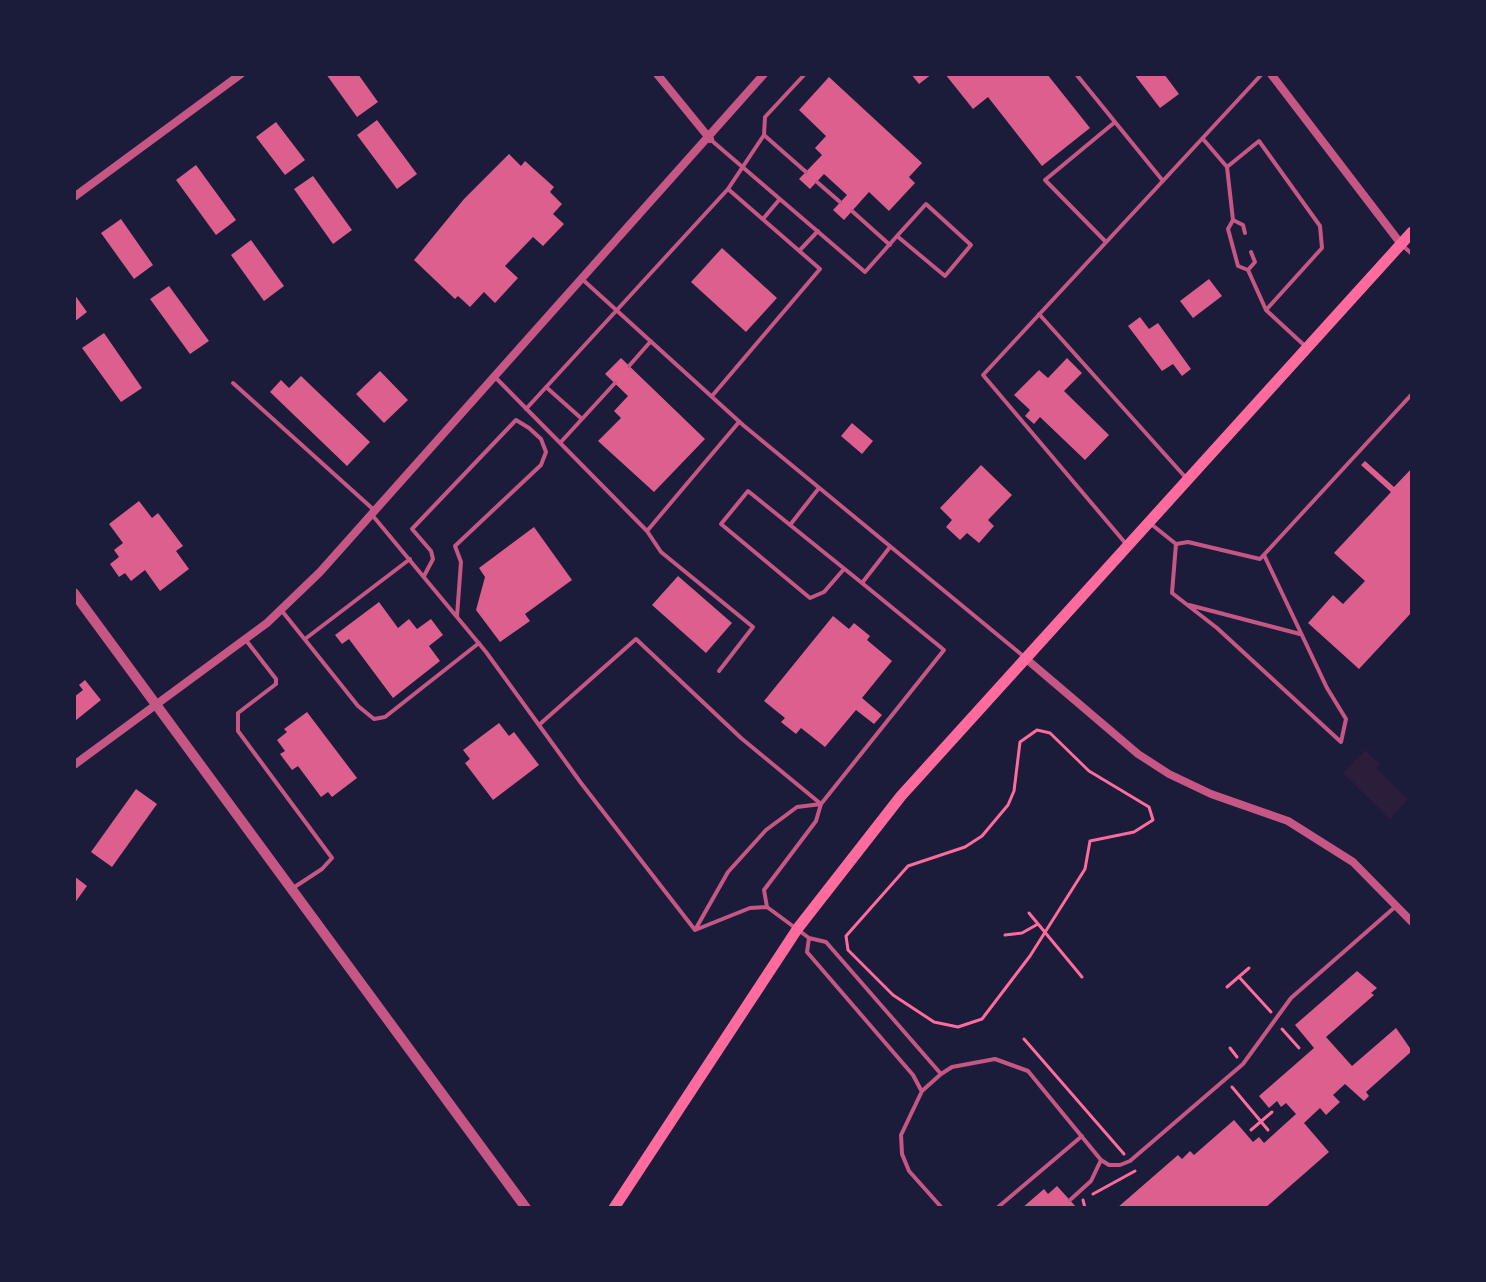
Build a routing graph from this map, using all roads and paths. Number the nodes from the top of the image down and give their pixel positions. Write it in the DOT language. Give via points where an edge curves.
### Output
graph roads {
  1 [pos="241,74"];
  2 [pos="657,74"];
  3 [pos="764,74"];
  4 [pos="805,74"];
  5 [pos="1076,74"];
  6 [pos="1262,74"];
  7 [pos="1271,74"];
  8 [pos="1115,122"];
  9 [pos="764,135"];
  10 [pos="1202,138"];
  11 [pos="710,139"];
  12 [pos="744,166"];
  13 [pos="1227,167"];
  14 [pos="806,172"];
  15 [pos="1163,181"];
  16 [pos="817,182"];
  17 [pos="728,189"];
  18 [pos="74,197"];
  19 [pos="780,199"];
  20 [pos="840,202"];
  21 [pos="852,211"];
  22 [pos="763,219"];
  23 [pos="1233,220"];
  24 [pos="818,231"];
  25 [pos="1412,232"];
  26 [pos="1245,233"];
  27 [pos="897,236"];
  28 [pos="1106,242"];
  29 [pos="1401,244"];
  30 [pos="890,245"];
  31 [pos="800,250"];
  32 [pos="1251,252"];
  33 [pos="1412,254"];
  34 [pos="1248,270"];
  35 [pos="581,278"];
  36 [pos="616,310"];
  37 [pos="1266,310"];
  38 [pos="1039,314"];
  39 [pos="651,341"];
  40 [pos="1307,348"];
  41 [pos="629,366"];
  42 [pos="494,376"];
  43 [pos="233,383"];
  44 [pos="615,383"];
  45 [pos="546,387"];
  46 [pos="1412,394"];
  47 [pos="712,396"];
  48 [pos="526,409"];
  49 [pos="582,419"];
  50 [pos="739,422"];
  51 [pos="560,443"];
  52 [pos="1188,480"];
  53 [pos="819,488"];
  54 [pos="373,512"];
  55 [pos="1149,522"];
  56 [pos="790,525"];
  57 [pos="647,531"];
  58 [pos="1176,544"];
  59 [pos="1128,546"];
  60 [pos="890,547"];
  61 [pos="1264,555"];
  62 [pos="410,559"];
  63 [pos="844,569"];
  64 [pos="424,576"];
  65 [pos="862,583"];
  66 [pos="74,593"];
  67 [pos="1183,604"];
  68 [pos="281,610"];
  69 [pos="457,616"];
  70 [pos="1302,634"];
  71 [pos="245,639"];
  72 [pos="305,639"];
  73 [pos="479,643"];
  74 [pos="1024,657"];
  75 [pos="719,671"];
  76 [pos="156,706"];
  77 [pos="540,724"];
  78 [pos="74,765"];
  79 [pos="821,804"];
  80 [pos="291,889"];
  81 [pos="1397,906"];
  82 [pos="767,907"];
  83 [pos="1029,913"];
  84 [pos="1412,922"];
  85 [pos="1038,924"];
  86 [pos="798,928"];
  87 [pos="695,930"];
  88 [pos="1045,932"];
  89 [pos="1005,935"];
  90 [pos="809,938"];
  91 [pos="1249,968"];
  92 [pos="1082,977"];
  93 [pos="1227,987"];
  94 [pos="1024,1039"];
  95 [pos="941,1074"];
  96 [pos="1232,1087"];
  97 [pos="922,1091"];
  98 [pos="1272,1112"];
  99 [pos="1260,1121"];
  100 [pos="1251,1130"];
  101 [pos="1268,1130"];
  102 [pos="1082,1136"];
  103 [pos="1101,1160"];
  104 [pos="1130,1161"];
  105 [pos="1137,1170"];
  106 [pos="1070,1200"];
  107 [pos="526,1208"];
  108 [pos="614,1208"];
  109 [pos="942,1208"];
  110 [pos="997,1208"];
  1 -- 18 [label="street"];
  2 -- 11 [label="street"];
  3 -- 11 [label="street"];
  4 -- 9 [label="lane" via="765,117"];
  5 -- 8 [label="lane"];
  6 -- 10 [label="lane"];
  7 -- 29 [label="street"];
  8 -- 15 [label="lane"];
  8 -- 28 [label="lane" via="1045,180"];
  9 -- 12 [label="lane"];
  9 -- 14 [label="lane"];
  10 -- 13 [label="lane"];
  10 -- 15 [label="lane"];
  11 -- 12 [label="lane"];
  11 -- 35 [label="street"];
  12 -- 17 [label="lane"];
  12 -- 19 [label="lane"];
  13 -- 23 [label="lane"];
  13 -- 37 [label="lane" via="1259,141 1320,226 1322,248"];
  15 -- 28 [label="lane"];
  16 -- 20 [label="lane"];
  17 -- 22 [label="lane"];
  17 -- 36 [label="lane"];
  19 -- 22 [label="lane"];
  19 -- 24 [label="lane"];
  21 -- 30 [label="lane"];
  22 -- 31 [label="lane"];
  23 -- 26 [label="lane"];
  23 -- 34 [label="lane" via="1228,229 1238,266"];
  24 -- 30 [label="lane" via="865,272"];
  24 -- 31 [label="lane"];
  25 -- 29 [label="main road"];
  27 -- 27 [label="lane" via="926,204 971,245 945,276"];
  27 -- 30 [label="lane"];
  28 -- 38 [label="lane"];
  29 -- 33 [label="lane"];
  29 -- 40 [label="main road"];
  31 -- 47 [label="lane" via="820,269"];
  32 -- 34 [label="lane" via="1255,262"];
  34 -- 37 [label="lane"];
  35 -- 36 [label="lane"];
  35 -- 42 [label="street"];
  36 -- 39 [label="lane"];
  36 -- 45 [label="lane"];
  37 -- 40 [label="lane"];
  38 -- 52 [label="lane"];
  38 -- 59 [label="lane" via="983,375"];
  39 -- 41 [label="lane"];
  39 -- 47 [label="lane"];
  40 -- 52 [label="main road"];
  42 -- 48 [label="lane"];
  42 -- 54 [label="street"];
  43 -- 54 [label="lane"];
  44 -- 49 [label="lane"];
  45 -- 48 [label="lane"];
  45 -- 49 [label="lane"];
  46 -- 61 [label="lane"];
  47 -- 50 [label="lane"];
  48 -- 51 [label="lane"];
  49 -- 51 [label="lane"];
  50 -- 53 [label="lane"];
  50 -- 57 [label="lane"];
  51 -- 57 [label="lane"];
  52 -- 55 [label="main road"];
  53 -- 56 [label="lane"];
  53 -- 60 [label="lane"];
  54 -- 62 [label="lane"];
  54 -- 68 [label="street"];
  55 -- 58 [label="lane"];
  55 -- 59 [label="main road"];
  56 -- 63 [label="lane"];
  56 -- 63 [label="lane" via="748,491 721,524 810,598 824,592"];
  57 -- 75 [label="lane" via="661,552 753,627"];
  58 -- 61 [label="lane" via="1188,542 1260,559"];
  58 -- 67 [label="lane" via="1172,593"];
  59 -- 74 [label="main road"];
  60 -- 65 [label="lane"];
  60 -- 74 [label="lane"];
  61 -- 70 [label="lane"];
  62 -- 64 [label="lane"];
  62 -- 72 [label="lane"];
  63 -- 65 [label="lane"];
  64 -- 69 [label="lane"];
  64 -- 69 [label="lane" via="433,559 431,551 412,529 516,420 529,428 546,452 541,465 455,546 461,562"];
  65 -- 79 [label="lane" via="944,650"];
  66 -- 76 [label="street"];
  67 -- 70 [label="lane"];
  67 -- 70 [label="lane" via="1217,628 1341,742 1346,719"];
  68 -- 71 [label="street"];
  68 -- 72 [label="lane"];
  69 -- 73 [label="lane"];
  71 -- 76 [label="street"];
  71 -- 80 [label="lane" via="276,684 238,713 238,731 332,858"];
  72 -- 73 [label="lane" via="374,719 385,717"];
  73 -- 77 [label="lane"];
  74 -- 81 [label="street" via="1138,754 1197,787 1288,821 1324,842 1353,862"];
  74 -- 86 [label="main road" via="901,796"];
  76 -- 78 [label="street"];
  76 -- 80 [label="street"];
  77 -- 79 [label="lane" via="636,639"];
  77 -- 87 [label="lane"];
  79 -- 82 [label="lane" via="816,821 764,890"];
  79 -- 87 [label="lane" via="797,807 766,830 728,872"];
  80 -- 107 [label="street"];
  81 -- 84 [label="street"];
  81 -- 104 [label="lane" via="1291,998 1243,1064"];
  82 -- 86 [label="lane"];
  82 -- 87 [label="lane" via="750,908"];
  83 -- 85 [label="path"];
  85 -- 88 [label="path"];
  85 -- 89 [label="path"];
  86 -- 90 [label="lane"];
  86 -- 108 [label="main road"];
  88 -- 88 [label="path" via="992,1009 982,1019 958,1027 906,1007 845,943 852,925 900,872 982,836 1008,805 1014,791 1015,754 1030,732 1050,733 1089,771 1153,813 1144,829 1094,838 1087,846 1086,863"];
  88 -- 92 [label="path"];
  90 -- 95 [label="lane" via="826,942"];
  90 -- 97 [label="lane" via="807,952"];
  91 -- 93 [label="path"];
  94 -- 104 [label="path"];
  95 -- 97 [label="lane"];
  95 -- 102 [label="lane" via="995,1059 1028,1071"];
  96 -- 99 [label="path"];
  97 -- 109 [label="lane" via="901,1135 902,1154 909,1171"];
  98 -- 99 [label="path"];
  99 -- 100 [label="path"];
  99 -- 101 [label="path"];
  102 -- 103 [label="lane"];
  102 -- 110 [label="lane"];
  103 -- 104 [label="lane" via="1109,1165"];
  103 -- 106 [label="lane" via="1091,1181"];
  104 -- 105 [label="path"];
}
